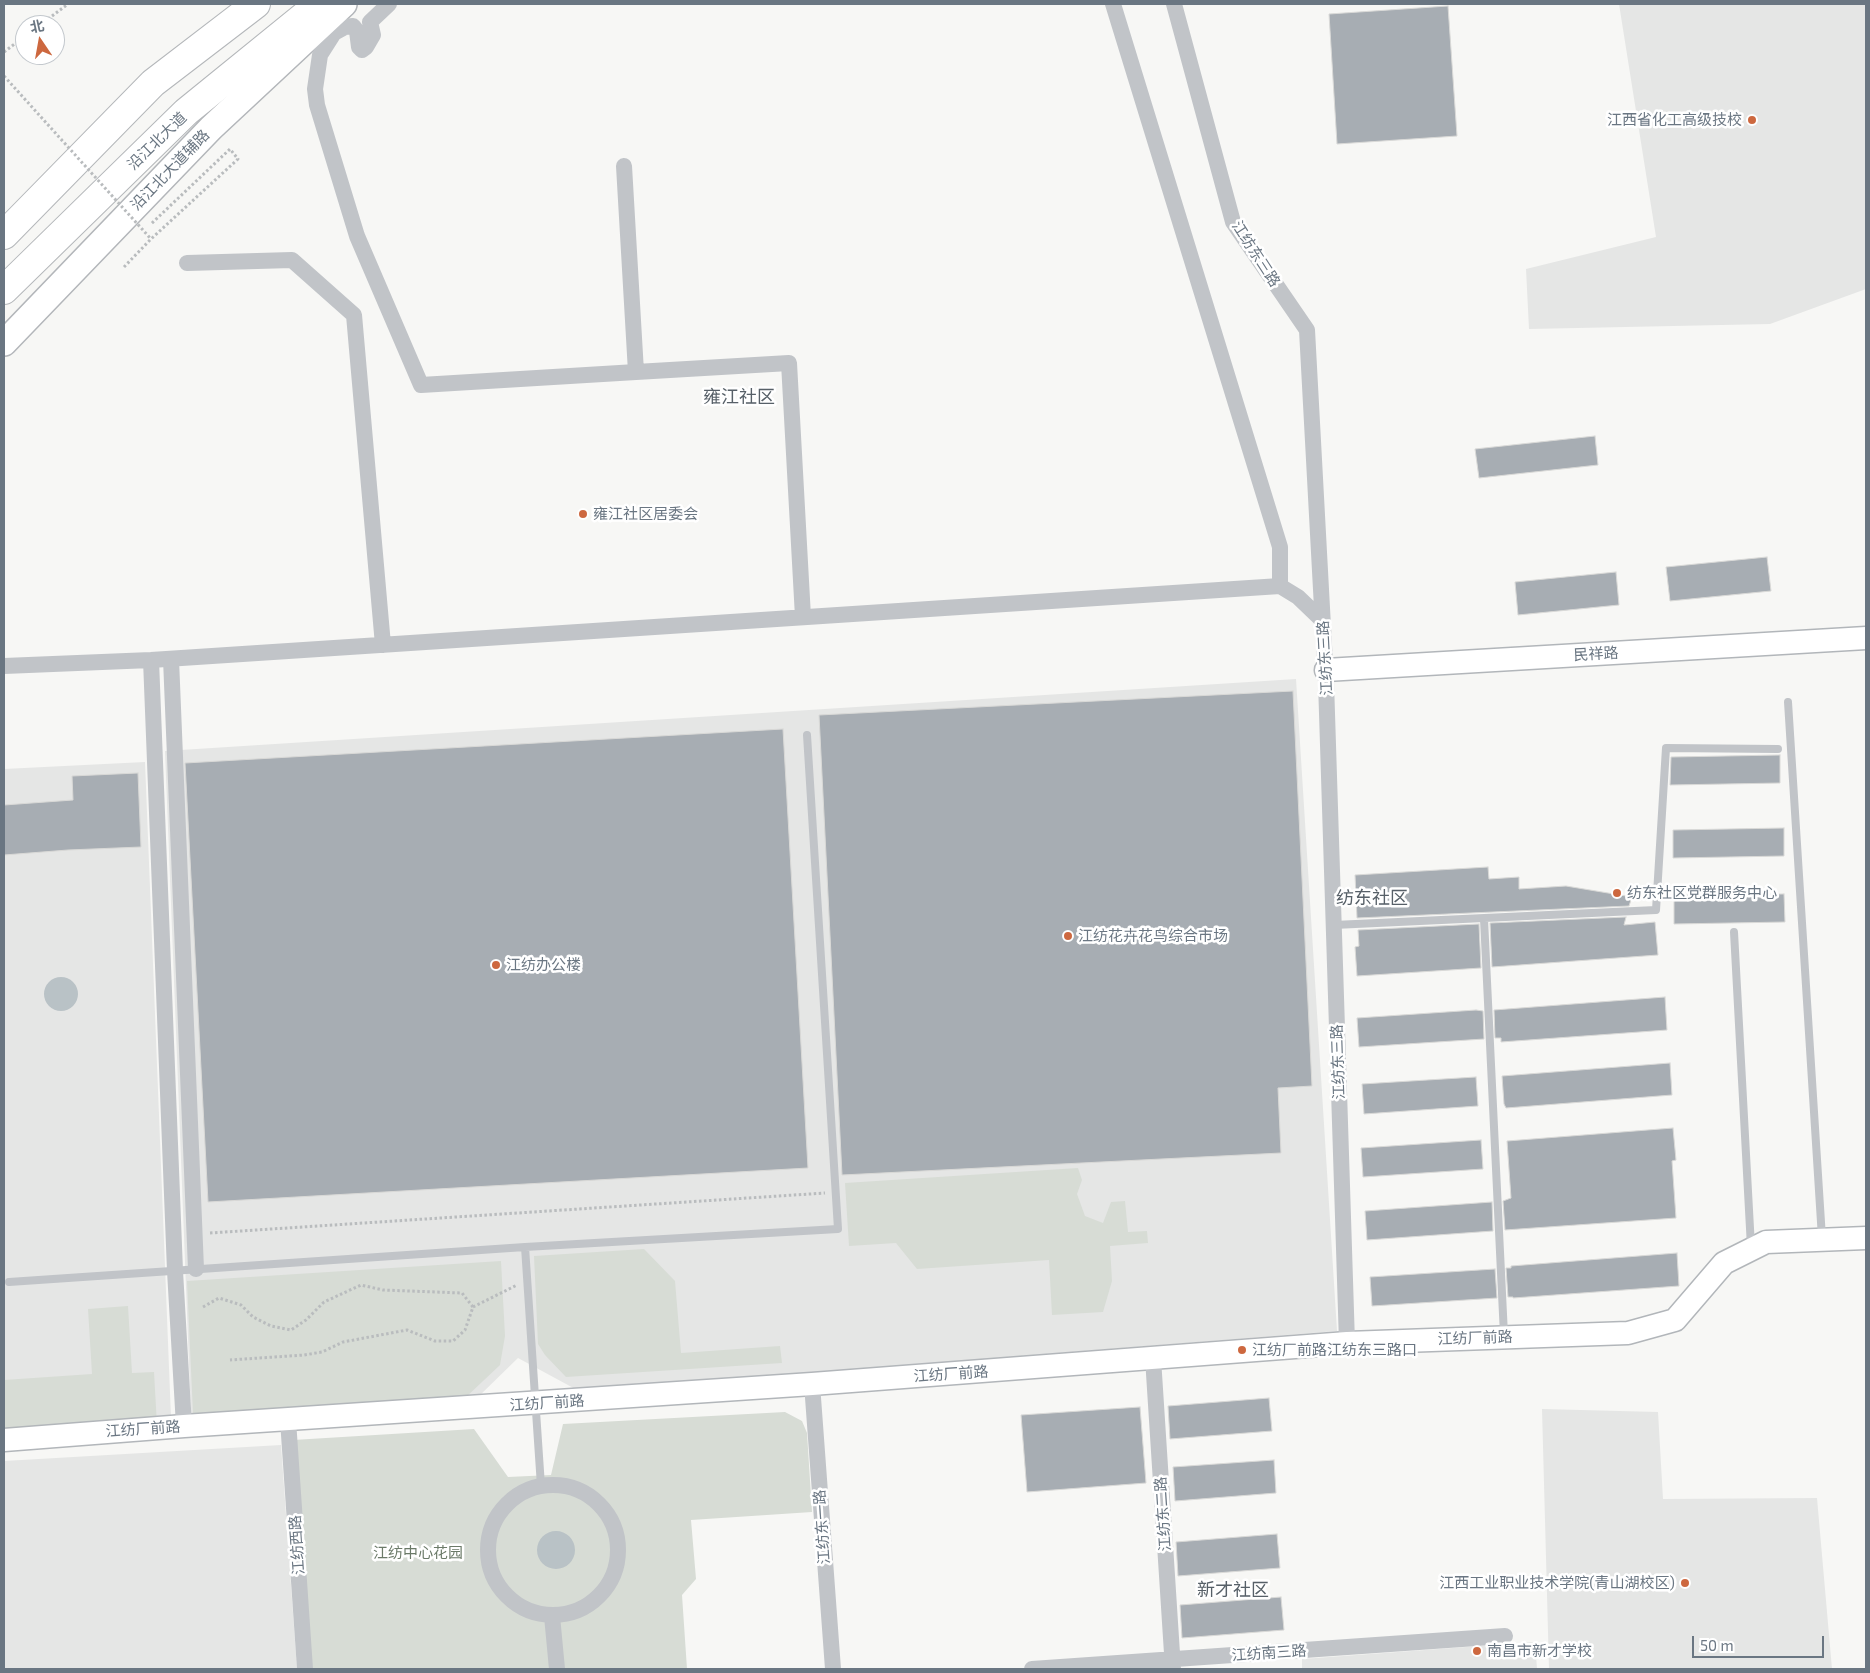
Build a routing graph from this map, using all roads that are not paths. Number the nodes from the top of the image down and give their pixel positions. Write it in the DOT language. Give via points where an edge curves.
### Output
graph roads {
  1 [pos="256,4"];
  2 [pos="319,4"];
  3 [pos="390,4"];
  4 [pos="1113,4"];
  5 [pos="1174,4"];
  6 [pos="347,9"];
  7 [pos="370,22"];
  8 [pos="624,166"];
  9 [pos="4,235"];
  10 [pos="186,263"];
  11 [pos="4,290"];
  12 [pos="4,343"];
  13 [pos="636,372"];
  14 [pos="1280,586"];
  15 [pos="803,617"];
  16 [pos="1323,621"];
  17 [pos="1866,638"];
  18 [pos="383,645"];
  19 [pos="1866,649"];
  20 [pos="171,659"];
  21 [pos="151,660"];
  22 [pos="4,666"];
  23 [pos="1326,676"];
  24 [pos="1788,702"];
  25 [pos="807,735"];
  26 [pos="1778,749"];
  27 [pos="1484,919"];
  28 [pos="1334,925"];
  29 [pos="1734,932"];
  30 [pos="1866,1238"];
  31 [pos="1822,1240"];
  32 [pos="525,1247"];
  33 [pos="1751,1249"];
  34 [pos="196,1269"];
  35 [pos="175,1271"];
  36 [pos="10,1282"];
  37 [pos="1504,1337"];
  38 [pos="1347,1343"];
  39 [pos="1153,1358"];
  40 [pos="812,1384"];
  41 [pos="536,1404"];
  42 [pos="288,1420"];
  43 [pos="184,1426"];
  44 [pos="4,1440"];
  45 [pos="541,1486"];
  46 [pos="552,1616"];
  47 [pos="1505,1636"];
  48 [pos="1172,1664"];
  49 [pos="305,1669"];
  50 [pos="557,1669"];
  51 [pos="832,1669"];
  52 [pos="1032,1669"];
  1 -- 9 [label="highway" via="153,83"];
  2 -- 11 [label="highway, 沿江北大道" via="186,112"];
  3 -- 7 [label="street"];
  4 -- 14 [label="street" via="1280,547"];
  5 -- 16 [label="street, 江纺东三路" via="1233,222 1308,330"];
  6 -- 7 [label="street" via="357,26"];
  6 -- 7 [label="street" via="362,50 373,35"];
  6 -- 12 [label="main road, 沿江北大道辅路" via="211,128"];
  6 -- 13 [label="street" via="345,28 334,33 320,55 315,89 317,105 357,236 421,385"];
  8 -- 13 [label="street"];
  10 -- 18 [label="street" via="292,260 354,315"];
  13 -- 15 [label="street" via="789,363"];
  14 -- 15 [label="street"];
  14 -- 16 [label="street" via="1298,597"];
  15 -- 18 [label="street"];
  16 -- 23 [label="street, 江纺东三路"];
  17 -- 23 [label="main road, 民祥路"];
  18 -- 20 [label="street"];
  19 -- 23 [label="main road, 民祥路"];
  20 -- 21 [label="street"];
  20 -- 34 [label="street"];
  21 -- 22 [label="street"];
  21 -- 35 [label="street"];
  23 -- 28 [label="street, 江纺东三路"];
  24 -- 31 [label="lane"];
  25 -- 32 [label="lane" via="838,1229"];
  26 -- 27 [label="lane" via="1666,748 1656,910"];
  27 -- 28 [label="lane"];
  27 -- 37 [label="lane"];
  28 -- 38 [label="street, 江纺东三路"];
  29 -- 33 [label="lane"];
  30 -- 31 [label="main road, 江纺厂前路"];
  31 -- 33 [label="main road, 江纺厂前路" via="1766,1242"];
  32 -- 34 [label="lane"];
  32 -- 41 [label="lane"];
  33 -- 37 [label="main road, 江纺厂前路" via="1724,1263 1675,1320 1628,1333"];
  34 -- 35 [label="lane"];
  35 -- 36 [label="lane"];
  35 -- 43 [label="street"];
  37 -- 38 [label="main road, 江纺厂前路"];
  38 -- 39 [label="main road, 江纺厂前路"];
  39 -- 40 [label="main road, 江纺厂前路"];
  39 -- 48 [label="street, 江纺东二路"];
  40 -- 41 [label="main road, 江纺厂前路"];
  40 -- 51 [label="street, 江纺东一路"];
  41 -- 42 [label="main road, 江纺厂前路"];
  41 -- 45 [label="lane"];
  42 -- 43 [label="main road, 江纺厂前路"];
  42 -- 49 [label="street, 江纺西路"];
  43 -- 44 [label="main road, 江纺厂前路"];
  45 -- 46 [label="street" via="521,1494 504,1507 492,1525 487,1546 489,1567 498,1586 512,1602 531,1612"];
  45 -- 46 [label="street" via="562,1486 584,1492 601,1505 613,1523 619,1544 617,1566 608,1586 593,1602 574,1613"];
  46 -- 50 [label="street"];
  47 -- 48 [label="street, 江纺南三路"];
  48 -- 52 [label="street, 江纺南三路"];
}
